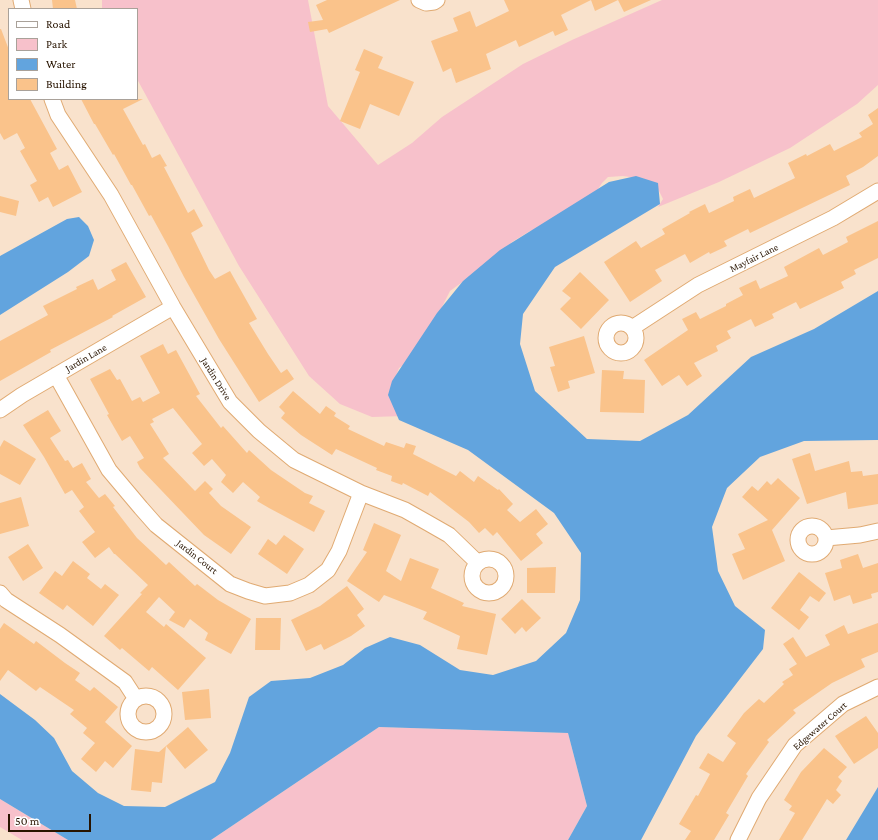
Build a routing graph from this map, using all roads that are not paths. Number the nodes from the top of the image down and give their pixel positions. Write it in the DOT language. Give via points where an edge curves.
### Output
graph roads {
  1 [pos="419,0"];
  2 [pos="437,0"];
  3 [pos="52,100"];
  4 [pos="878,191"];
  5 [pos="173,307"];
  6 [pos="632,328"];
  7 [pos="56,375"];
  8 [pos="0,410"];
  9 [pos="361,493"];
  10 [pos="878,531"];
  11 [pos="826,538"];
  12 [pos="478,563"];
  13 [pos="0,593"];
  14 [pos="878,687"];
  15 [pos="136,699"];
  16 [pos="738,840"];
  1 -- 2 [label="street" via="426,3"];
  3 -- 5 [label="street, Jardin Drive" via="58,115 111,195"];
  4 -- 6 [label="street, Mayfair Lane" via="833,218 698,285"];
  5 -- 7 [label="street, Jardin Lane"];
  5 -- 9 [label="street, Jardin Drive" via="230,402 259,431 294,460"];
  7 -- 8 [label="street, Jardin Lane"];
  7 -- 9 [label="street, Jardin Court" via="109,470 146,514 156,525 230,584 248,591 265,596 290,593 309,585 328,570 339,550"];
  9 -- 12 [label="street, Jardin Drive" via="405,510 444,532"];
  10 -- 11 [label="street"];
  13 -- 15 [label="street" via="6,600 125,682"];
  14 -- 16 [label="street, Edgewater Court" via="843,704 795,745 759,798"];
}
